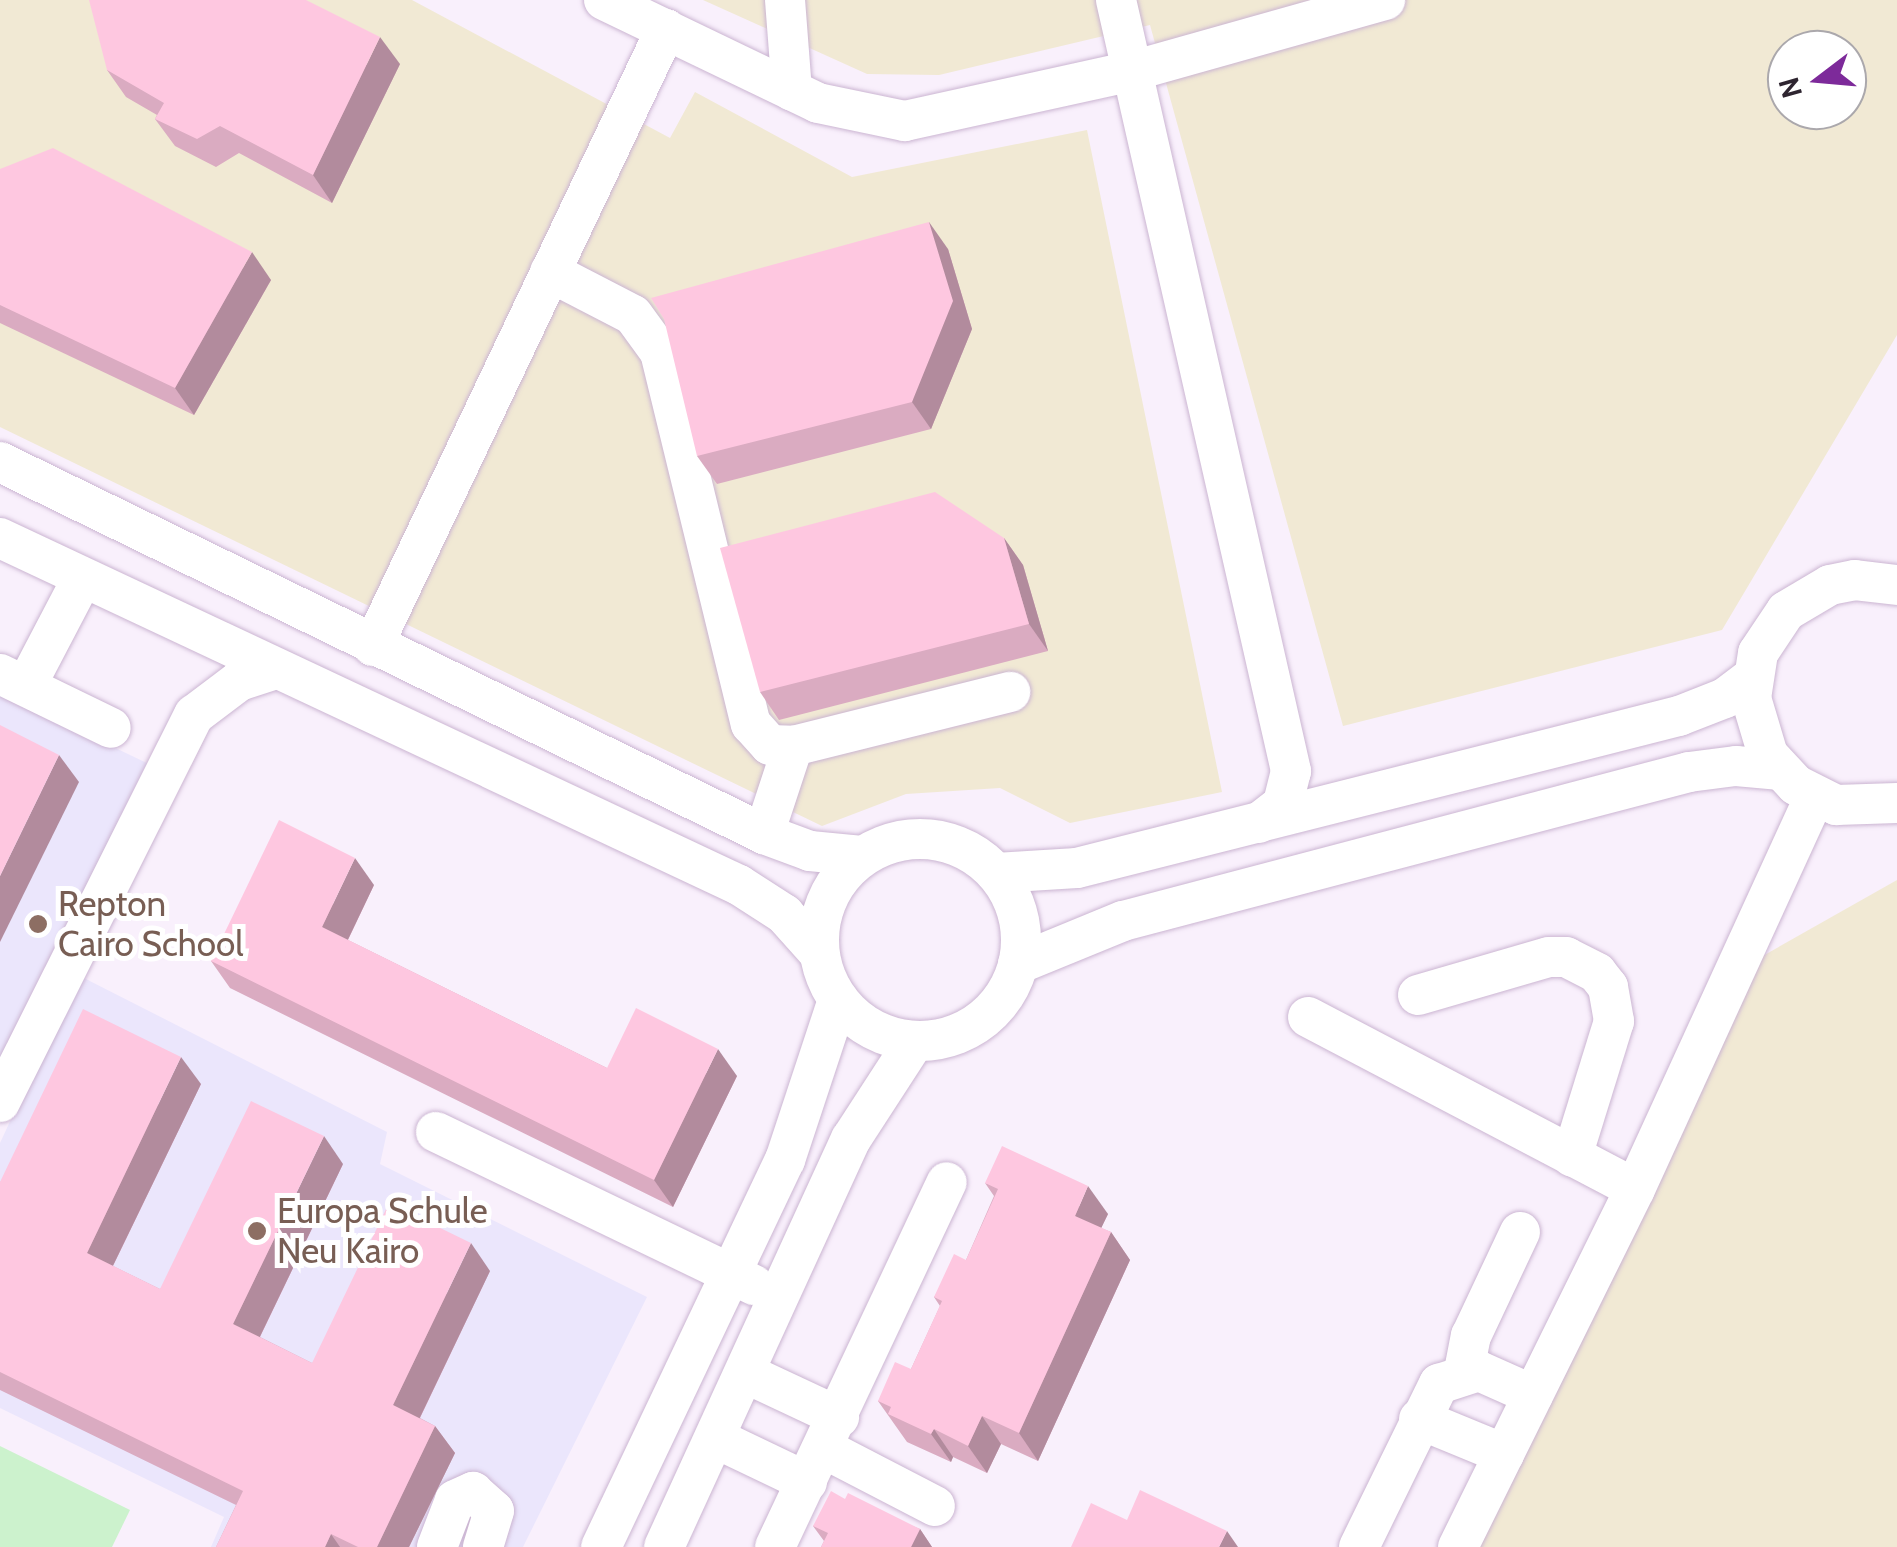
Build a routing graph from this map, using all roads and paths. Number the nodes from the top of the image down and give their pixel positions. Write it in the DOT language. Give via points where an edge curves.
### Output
graph roads {
  1 [pos="604,0"];
  2 [pos="785,0"];
  3 [pos="1116,0"];
  4 [pos="1385,0"];
  5 [pos="666,30"];
  6 [pos="1132,70"];
  7 [pos="792,91"];
  8 [pos="544,285"];
  9 [pos="0,462"];
  10 [pos="0,538"];
  11 [pos="1897,552"];
  12 [pos="82,579"];
  13 [pos="1855,580"];
  14 [pos="1897,585"];
  15 [pos="191,630"];
  16 [pos="373,646"];
  17 [pos="275,669"];
  18 [pos="1752,678"];
  19 [pos="13,680"];
  20 [pos="1010,692"];
  21 [pos="194,715"];
  22 [pos="110,728"];
  23 [pos="793,746"];
  24 [pos="1780,770"];
  25 [pos="1815,796"];
  26 [pos="1897,803"];
  27 [pos="1275,819"];
  28 [pos="764,834"];
  29 [pos="862,856"];
  30 [pos="996,873"];
  31 [pos="1305,876"];
  32 [pos="818,953"];
  33 [pos="1018,964"];
  34 [pos="1418,995"];
  35 [pos="838,1000"];
  36 [pos="1308,1017"];
  37 [pos="914,1042"];
  38 [pos="0,1102"];
  39 [pos="436,1132"];
  40 [pos="1572,1156"];
  41 [pos="947,1182"];
  42 [pos="1636,1189"];
  43 [pos="1520,1232"];
  44 [pos="732,1274"];
  45 [pos="780,1298"];
  46 [pos="1464,1371"];
  47 [pos="745,1373"];
  48 [pos="1533,1395"];
  49 [pos="1419,1420"];
  50 [pos="716,1438"];
  51 [pos="823,1449"];
  52 [pos="1504,1454"];
  53 [pos="935,1506"];
  54 [pos="488,1545"];
  55 [pos="437,1547"];
  56 [pos="601,1547"];
  57 [pos="664,1547"];
  58 [pos="775,1547"];
  59 [pos="1359,1547"];
  60 [pos="1458,1547"];
  1 -- 5 [label="street"];
  2 -- 7 [label="street"];
  3 -- 6 [label="street"];
  4 -- 6 [label="street"];
  5 -- 7 [label="street"];
  5 -- 8 [label="street"];
  6 -- 7 [label="street" via="906,121 847,114"];
  6 -- 27 [label="street" via="1291,771"];
  8 -- 16 [label="street"];
  8 -- 23 [label="street" via="656,343 751,724 770,744"];
  9 -- 16 [label="street"];
  10 -- 12 [label="street"];
  11 -- 13 [label="street"];
  12 -- 15 [label="street"];
  12 -- 19 [label="street"];
  13 -- 14 [label="street"];
  13 -- 18 [label="street" via="1806,595 1786,610 1758,653"];
  15 -- 17 [label="street"];
  15 -- 21 [label="street"];
  16 -- 28 [label="street"];
  17 -- 21 [label="street" via="222,690"];
  17 -- 32 [label="street" via="739,885 784,914"];
  18 -- 24 [label="street" via="1753,718"];
  18 -- 27 [label="street" via="1695,711"];
  19 -- 22 [label="street"];
  20 -- 23 [label="street"];
  21 -- 38 [label="street"];
  23 -- 28 [label="street"];
  24 -- 25 [label="street"];
  24 -- 31 [label="street" via="1690,772"];
  25 -- 26 [label="street" via="1859,808"];
  25 -- 42 [label="street"];
  27 -- 30 [label="street" via="1077,868"];
  27 -- 31 [label="street"];
  28 -- 29 [label="street" via="810,851"];
  29 -- 30 [label="street" via="908,839 932,840 966,851"];
  29 -- 32 [label="street" via="836,882 821,916"];
  30 -- 33 [label="street" via="1017,916"];
  31 -- 33 [label="street" via="1124,921"];
  32 -- 35 [label="street"];
  33 -- 37 [label="street" via="1000,1002 969,1030"];
  34 -- 40 [label="street" via="1549,956 1597,973 1608,987 1614,1021"];
  35 -- 37 [label="street" via="858,1022"];
  35 -- 44 [label="street" via="791,1142"];
  36 -- 40 [label="street"];
  37 -- 45 [label="street" via="851,1139"];
  39 -- 44 [label="street"];
  40 -- 42 [label="street"];
  41 -- 51 [label="street"];
  42 -- 48 [label="street"];
  43 -- 46 [label="street" via="1472,1336"];
  44 -- 45 [label="street"];
  44 -- 56 [label="street"];
  45 -- 47 [label="street"];
  46 -- 48 [label="street"];
  46 -- 49 [label="street" via="1439,1384"];
  47 -- 50 [label="street"];
  47 -- 51 [label="street"];
  48 -- 52 [label="street"];
  49 -- 52 [label="street"];
  49 -- 59 [label="street"];
  50 -- 51 [label="street"];
  50 -- 57 [label="street"];
  51 -- 53 [label="street"];
  51 -- 58 [label="street"];
  52 -- 60 [label="street"];
  54 -- 55 [label="street" via="494,1512 473,1492 455,1500"];
}
